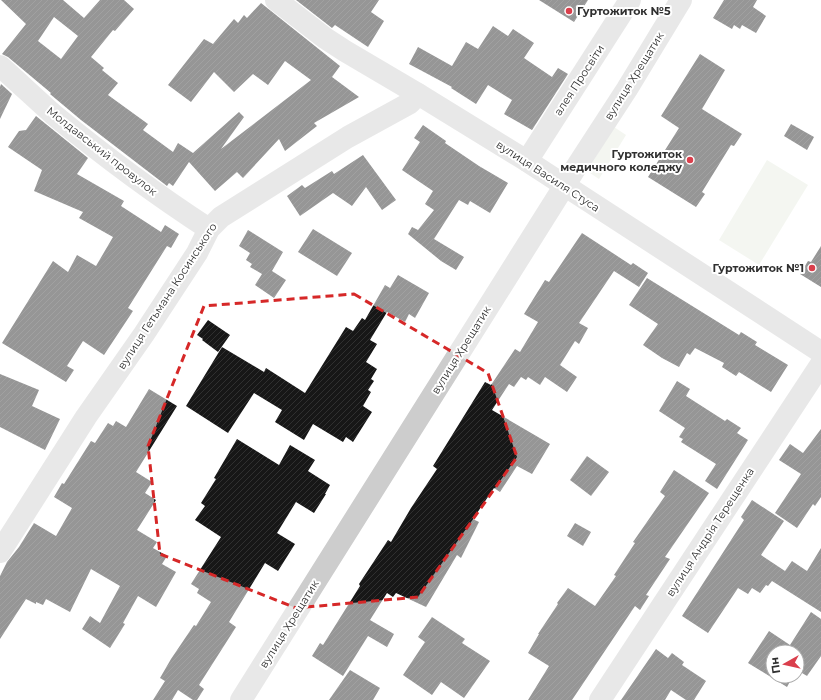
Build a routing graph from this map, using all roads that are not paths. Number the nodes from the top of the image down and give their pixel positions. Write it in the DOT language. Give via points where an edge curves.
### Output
graph roads {
  1 [pos="276,0"];
  2 [pos="630,0"];
  3 [pos="681,0"];
  4 [pos="0,66"];
  5 [pos="418,94"];
  6 [pos="527,161"];
  7 [pos="565,185"];
  8 [pos="209,229"];
  9 [pos="821,352"];
  10 [pos="821,364"];
  11 [pos="0,552"];
  12 [pos="241,700"];
  13 [pos="600,700"];
  1 -- 5 [label="street, вулиця Василя Стуса" via="325,38"];
  2 -- 6 [label="street, алея Просвіти"];
  3 -- 7 [label="street, вулиця Хрещатик"];
  4 -- 8 [label="street, Молдавський провулок" via="100,152"];
  5 -- 6 [label="street, вулиця Василя Стуса"];
  5 -- 8 [label="street, вулиця Гетьмана Косинського" via="410,103 348,137 221,217"];
  6 -- 7 [label="street, вулиця Василя Стуса"];
  7 -- 9 [label="street, вулиця Василя Стуса"];
  7 -- 12 [label="street, вулиця Хрещатик"];
  8 -- 11 [label="street, вулиця Гетьмана Косинського" via="193,259 86,417"];
  10 -- 13 [label="street, вулиця Андрія Терещенка"];
}
